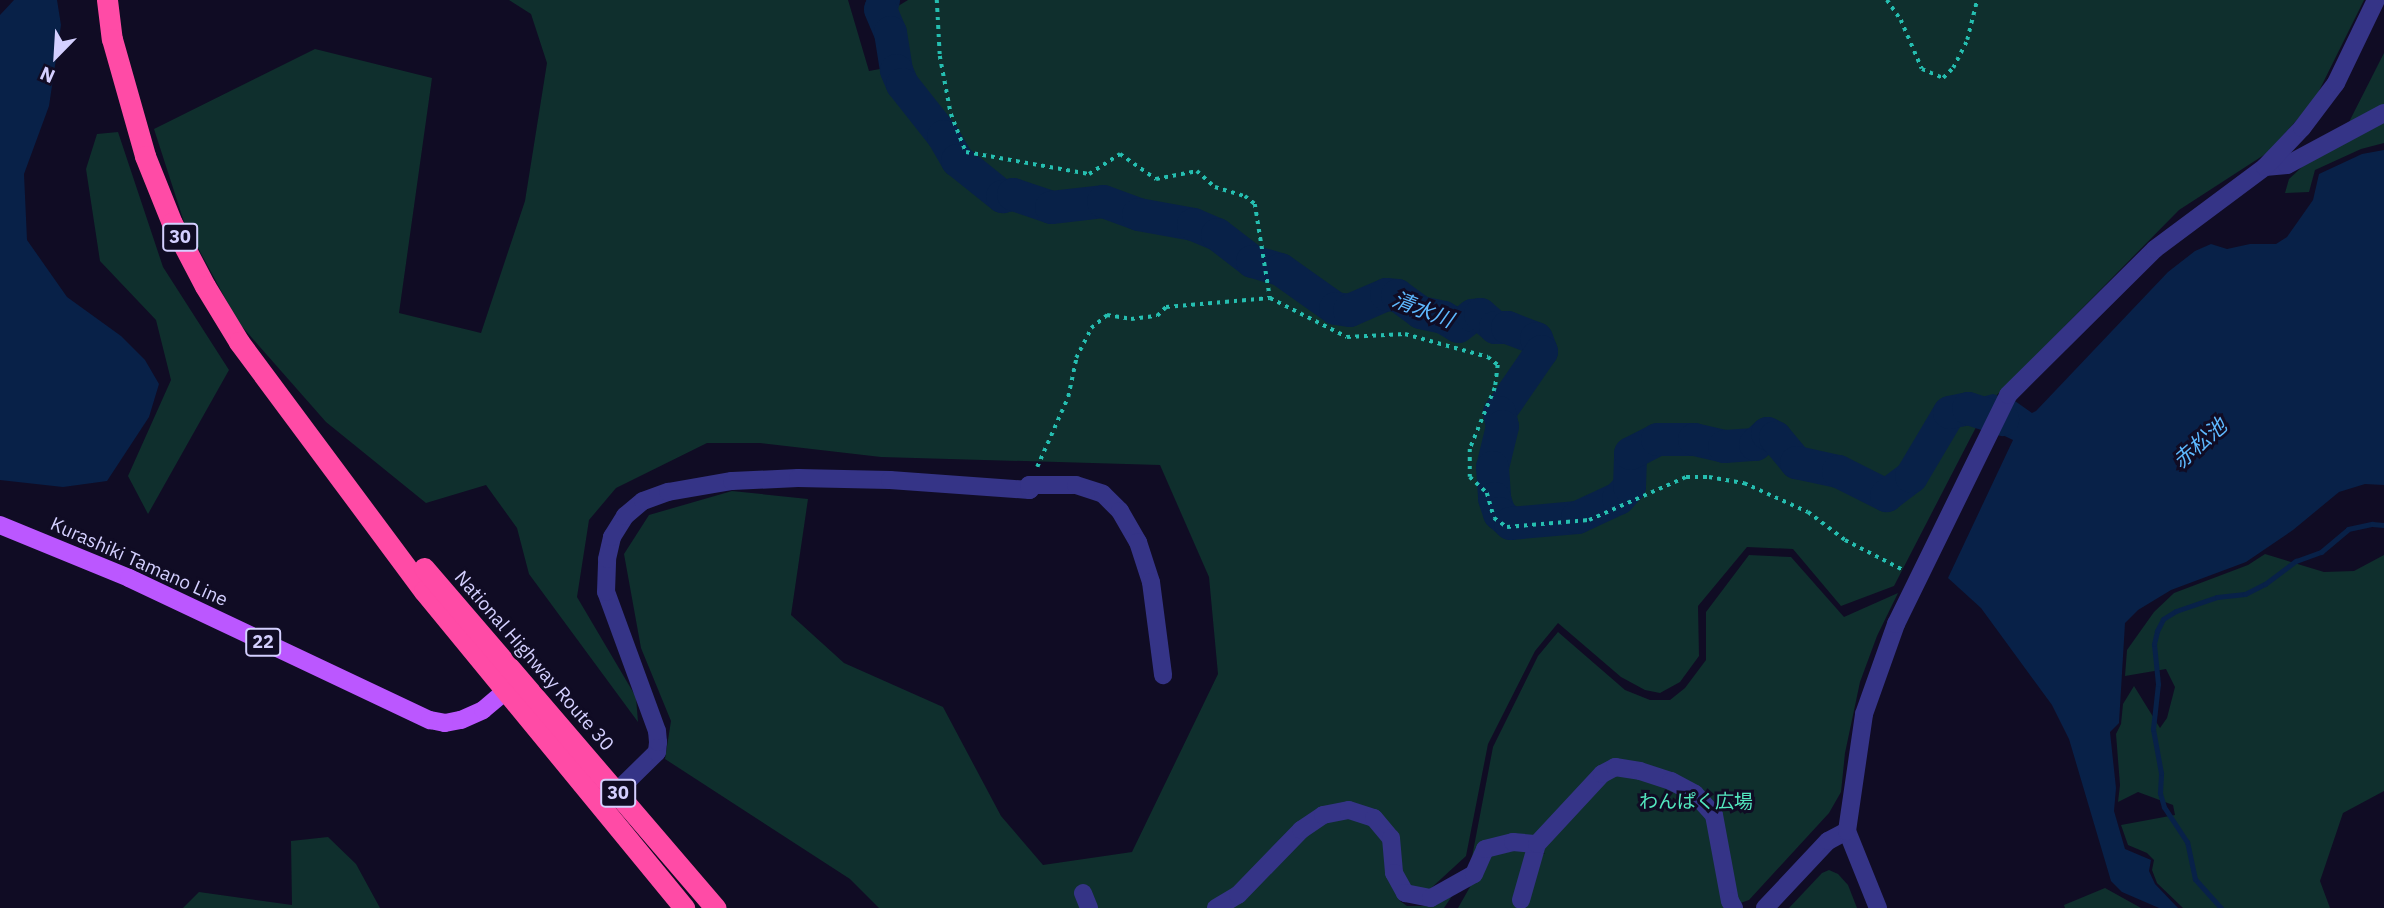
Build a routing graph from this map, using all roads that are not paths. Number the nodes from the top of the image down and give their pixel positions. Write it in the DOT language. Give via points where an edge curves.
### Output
graph roads {
  1 [pos="107,0"];
  2 [pos="2376,0"];
  3 [pos="2384,113"];
  4 [pos="2265,167"];
  5 [pos="0,525"];
  6 [pos="1163,675"];
  7 [pos="513,685"];
  8 [pos="617,793"];
  9 [pos="599,807"];
  10 [pos="1847,831"];
  11 [pos="1537,844"];
  12 [pos="1521,900"];
  13 [pos="684,908"];
  14 [pos="715,908"];
  15 [pos="1216,908"];
  16 [pos="1734,908"];
  17 [pos="1765,908"];
  18 [pos="1878,908"];
  1 -- 7 [label="highway, National Highway Route 30 / 30" via="112,39 145,156 172,223 205,286 239,342 425,591"];
  2 -- 4 [label="street" via="2320,106"];
  3 -- 4 [label="street" via="2287,165"];
  4 -- 10 [label="street" via="2155,250 2008,395 1890,637 1867,702"];
  5 -- 7 [label="main road, Kurashiki Tamano Line / 22" via="129,578 421,717 445,723 461,720"];
  6 -- 8 [label="street" via="1151,582 1138,542 1120,511 1103,494 1076,485 1029,485 1030,490 798,478 732,481 668,492 643,501 625,516 612,537 607,559 606,592 658,742 657,752"];
  7 -- 8 [label="highway, National Highway Route 30 / 30"];
  7 -- 9 [label="highway, National Highway Route 30 / 30"];
  8 -- 9 [label="street"];
  8 -- 14 [label="highway, National Highway Route 30 / 30"];
  9 -- 13 [label="highway, National Highway Route 30 / 30"];
  10 -- 17 [label="street" via="1828,841"];
  10 -- 18 [label="street"];
  11 -- 12 [label="street"];
  11 -- 15 [label="street" via="1513,842 1485,849 1474,874 1431,898 1416,897 1405,893 1394,873 1391,838 1374,818 1349,810 1323,815 1301,830 1238,895"];
  11 -- 16 [label="street" via="1602,774 1615,767 1651,774 1695,794 1714,815"];
}
